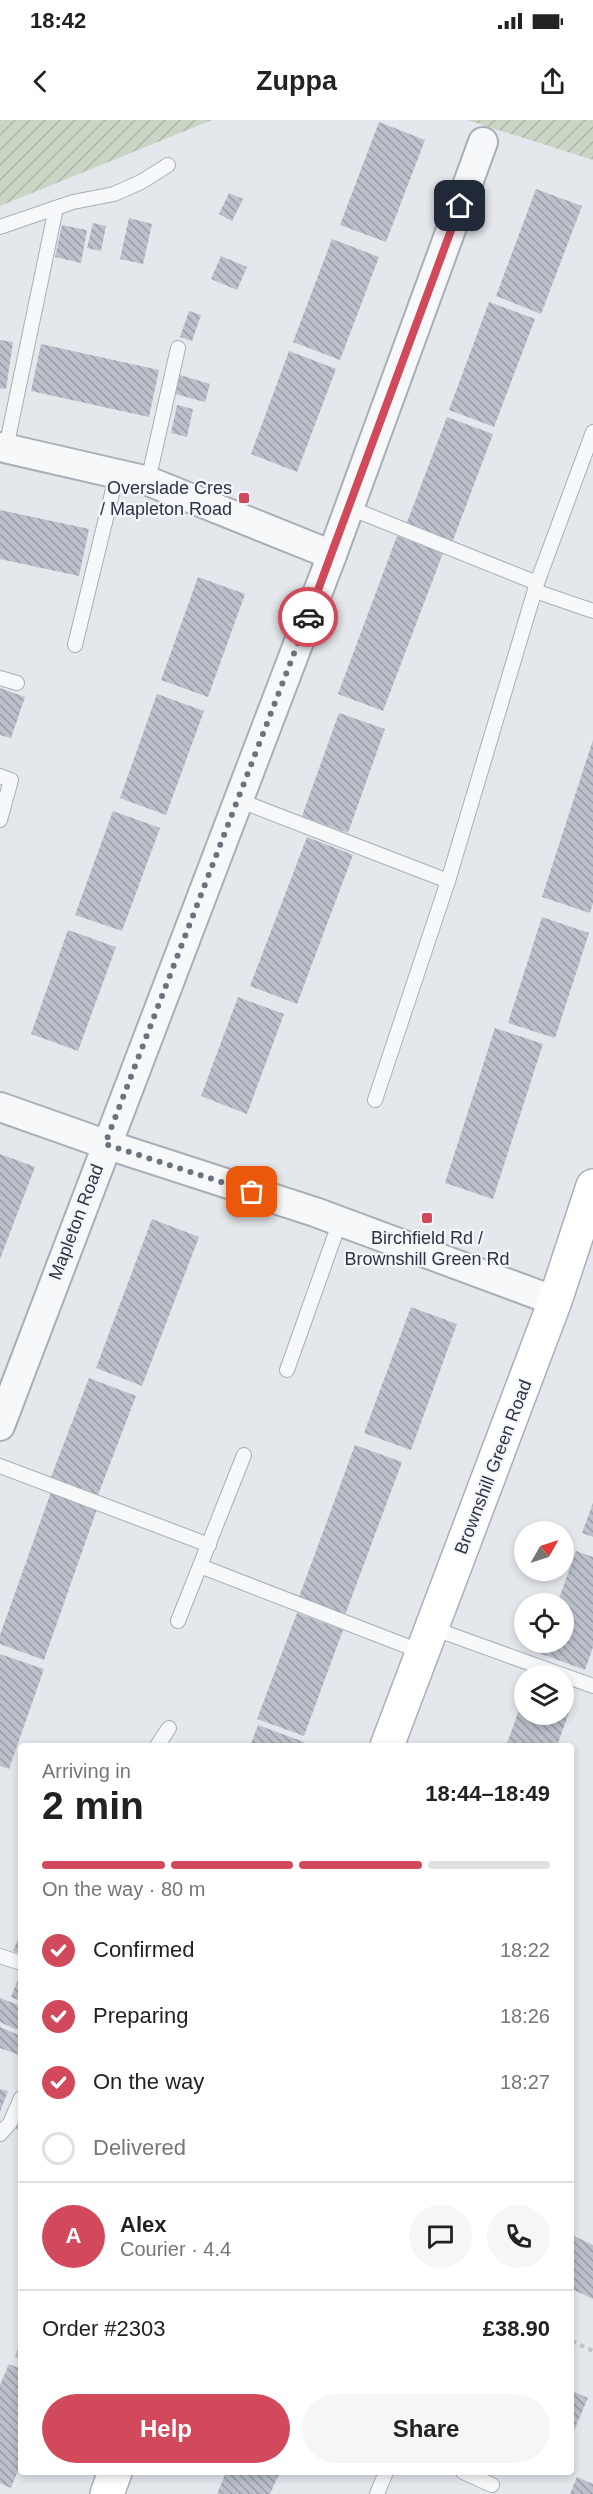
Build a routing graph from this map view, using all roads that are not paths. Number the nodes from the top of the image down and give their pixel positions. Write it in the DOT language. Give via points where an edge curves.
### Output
graph roads {
  1 [pos="483,142"];
  2 [pos="168,165"];
  3 [pos="56,208"];
  4 [pos="0,227"];
  5 [pos="178,348"];
  6 [pos="593,432"];
  7 [pos="3,448"];
  8 [pos="117,473"];
  9 [pos="148,481"];
  10 [pos="350,508"];
  11 [pos="332,555"];
  12 [pos="536,587"];
  13 [pos="593,611"];
  14 [pos="75,645"];
  15 [pos="0,678"];
  16 [pos="17,682"];
  17 [pos="0,776"];
  18 [pos="238,800"];
  19 [pos="0,820"];
  20 [pos="447,880"];
  21 [pos="375,1100"];
  22 [pos="0,1107"];
  23 [pos="105,1144"];
  24 [pos="593,1186"];
  25 [pos="340,1221"];
  26 [pos="555,1301"];
  27 [pos="287,1370"];
  28 [pos="0,1426"];
  29 [pos="244,1455"];
  30 [pos="0,1466"];
  31 [pos="209,1545"];
  32 [pos="200,1566"];
  33 [pos="178,1621"];
  34 [pos="428,1640"];
  35 [pos="593,1686"];
  36 [pos="169,1728"];
  37 [pos="159,1743"];
  38 [pos="388,1743"];
  39 [pos="0,1956"];
  40 [pos="18,1962"];
  41 [pos="18,2105"];
  42 [pos="0,2134"];
  43 [pos="114,2475"];
  44 [pos="385,2475"];
  45 [pos="470,2475"];
  46 [pos="492,2485"];
  47 [pos="107,2494"];
  48 [pos="377,2494"];
  1 -- 10 [label="street, Mapleton Road"];
  2 -- 3 [label="lane" via="114,194"];
  3 -- 4 [label="lane"];
  3 -- 7 [label="lane"];
  5 -- 9 [label="lane"];
  6 -- 12 [label="lane"];
  7 -- 8 [label="street"];
  8 -- 9 [label="street"];
  8 -- 14 [label="lane"];
  9 -- 11 [label="street"];
  10 -- 11 [label="street, Mapleton Road"];
  10 -- 12 [label="lane"];
  11 -- 18 [label="street, Mapleton Road"];
  12 -- 13 [label="lane"];
  12 -- 20 [label="lane"];
  15 -- 16 [label="lane"];
  17 -- 19 [label="lane" via="11,780"];
  18 -- 20 [label="lane"];
  18 -- 23 [label="street, Mapleton Road"];
  20 -- 21 [label="lane"];
  22 -- 23 [label="street"];
  23 -- 25 [label="street"];
  23 -- 28 [label="street, Mapleton Road"];
  24 -- 26 [label="street, Brownshill Green Road"];
  25 -- 26 [label="street"];
  25 -- 27 [label="lane"];
  26 -- 34 [label="street, Brownshill Green Road"];
  29 -- 31 [label="lane"];
  30 -- 31 [label="lane"];
  31 -- 32 [label="lane"];
  32 -- 33 [label="lane"];
  32 -- 34 [label="lane"];
  34 -- 35 [label="lane"];
  34 -- 38 [label="street, Brownshill Green Road"];
  36 -- 37 [label="lane"];
  39 -- 40 [label="lane"];
  41 -- 42 [label="lane"];
  43 -- 47 [label="street"];
  44 -- 48 [label="lane"];
  45 -- 46 [label="lane"];
}
